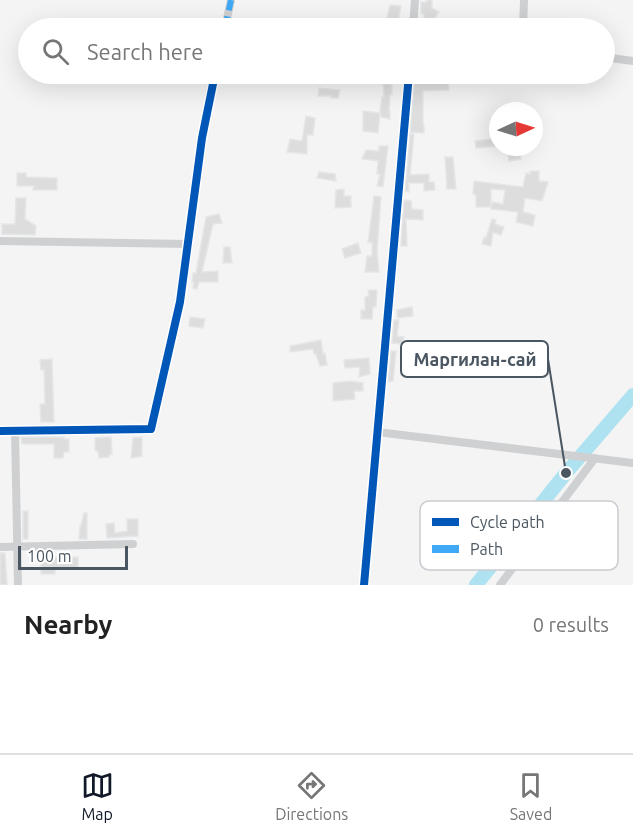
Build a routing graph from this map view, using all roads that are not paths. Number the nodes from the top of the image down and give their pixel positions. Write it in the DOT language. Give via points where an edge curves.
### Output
graph roads {
  1 [pos="231,0"];
  2 [pos="415,0"];
  3 [pos="524,0"];
  4 [pos="227,18"];
  5 [pos="414,18"];
  6 [pos="523,18"];
  7 [pos="615,59"];
  8 [pos="633,61"];
  9 [pos="213,84"];
  10 [pos="408,84"];
  11 [pos="0,241"];
  12 [pos="188,244"];
  13 [pos="0,431"];
  14 [pos="15,431"];
  15 [pos="377,432"];
  16 [pos="595,458"];
  17 [pos="633,463"];
  18 [pos="563,501"];
  19 [pos="133,544"];
  20 [pos="0,547"];
  21 [pos="18,547"];
  22 [pos="511,570"];
  23 [pos="18,585"];
  24 [pos="364,585"];
  25 [pos="500,585"];
  1 -- 4 [label="street"];
  2 -- 5 [label="street"];
  3 -- 6 [label="street"];
  7 -- 8 [label="street"];
  9 -- 12 [label="street"];
  10 -- 15 [label="street"];
  11 -- 12 [label="street"];
  12 -- 14 [label="street" via="180,302 151,429"];
  13 -- 14 [label="street"];
  14 -- 21 [label="street"];
  15 -- 16 [label="street"];
  15 -- 24 [label="street"];
  16 -- 17 [label="street"];
  16 -- 18 [label="street"];
  19 -- 21 [label="street"];
  20 -- 21 [label="street"];
  21 -- 23 [label="street"];
  22 -- 25 [label="street"];
}
